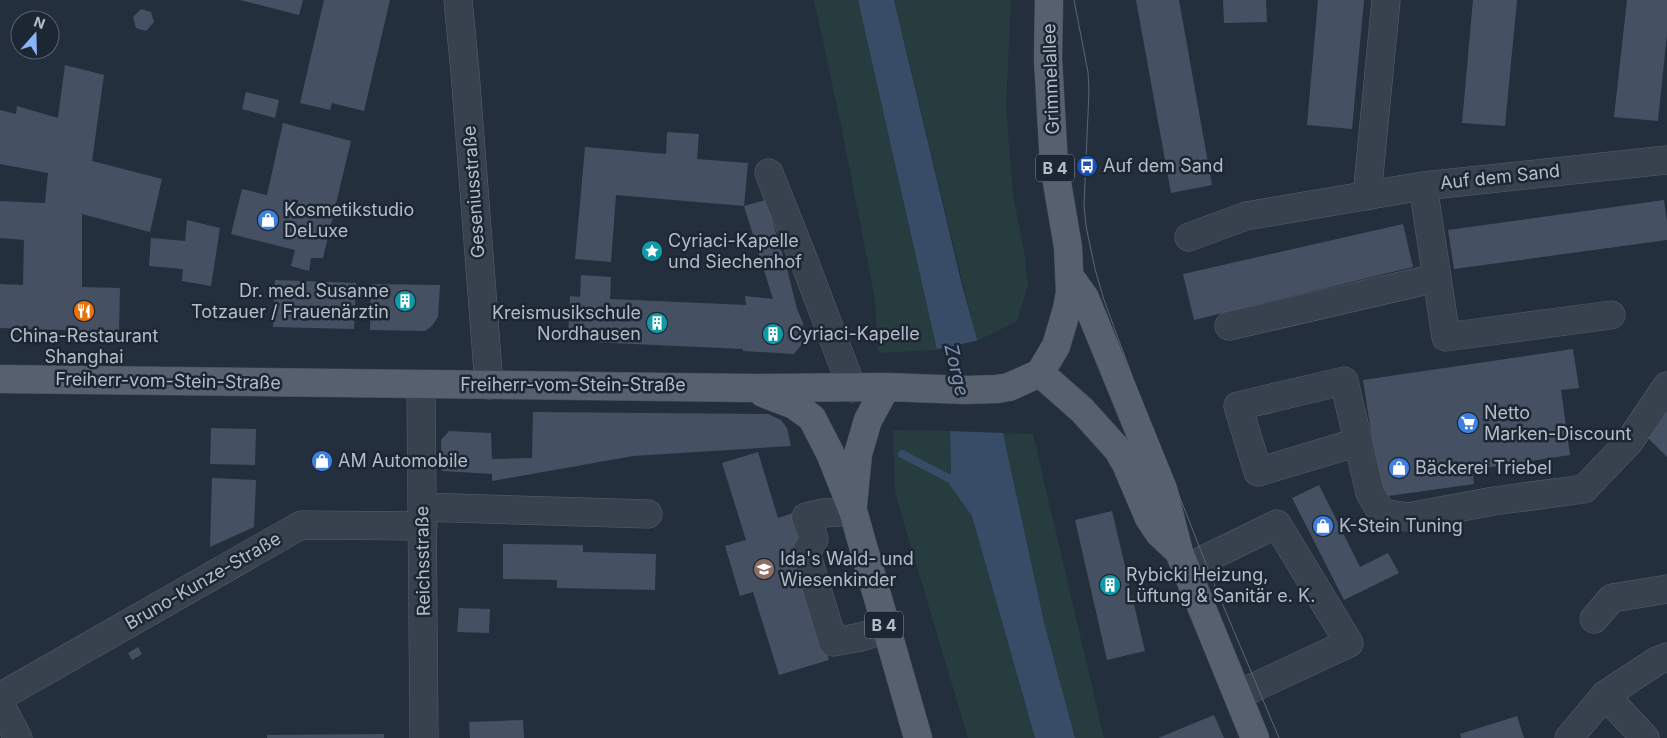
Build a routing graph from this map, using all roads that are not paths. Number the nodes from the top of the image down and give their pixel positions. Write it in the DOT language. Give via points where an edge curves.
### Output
graph roads {
  1 [pos="458,0"];
  2 [pos="1049,0"];
  3 [pos="1386,0"];
  4 [pos="1667,160"];
  5 [pos="769,173"];
  6 [pos="1423,186"];
  7 [pos="1367,196"];
  8 [pos="1189,236"];
  9 [pos="1070,277"];
  10 [pos="1436,278"];
  11 [pos="1611,315"];
  12 [pos="1229,326"];
  13 [pos="1040,373"];
  14 [pos="0,379"];
  15 [pos="421,384"];
  16 [pos="489,385"];
  17 [pos="1667,386"];
  18 [pos="750,388"];
  19 [pos="852,388"];
  20 [pos="886,388"];
  21 [pos="1358,442"];
  22 [pos="852,511"];
  23 [pos="648,514"];
  24 [pos="422,516"];
  25 [pos="1183,561"];
  26 [pos="1667,588"];
  27 [pos="1594,619"];
  28 [pos="885,629"];
  29 [pos="1664,663"];
  30 [pos="1238,695"];
  31 [pos="1605,695"];
  32 [pos="0,697"];
  33 [pos="0,704"];
  34 [pos="18,738"];
  35 [pos="424,738"];
  36 [pos="918,738"];
  37 [pos="1255,738"];
  38 [pos="1569,738"];
  39 [pos="1645,738"];
  1 -- 16 [label="street, Geseniusstraße"];
  2 -- 9 [label="main road, Grimmelallee / B 4" via="1048,59 1054,165"];
  3 -- 7 [label="street"];
  4 -- 6 [label="street, Auf dem Sand"];
  5 -- 19 [label="street"];
  6 -- 7 [label="street, Auf dem Sand"];
  6 -- 10 [label="street"];
  7 -- 8 [label="street, Auf dem Sand" via="1246,216"];
  9 -- 13 [label="main road, B 4" via="1068,309 1056,346"];
  9 -- 25 [label="main road" via="1085,298 1163,489"];
  10 -- 11 [label="street" via="1446,337"];
  10 -- 12 [label="street"];
  13 -- 20 [label="main road, Freiherr-vom-Stein-Straße" via="997,390"];
  13 -- 25 [label="main road" via="1082,410 1118,450 1149,518"];
  14 -- 15 [label="main road, Freiherr-vom-Stein-Straße"];
  15 -- 16 [label="main road, Freiherr-vom-Stein-Straße"];
  15 -- 24 [label="street, Reichsstraße"];
  16 -- 18 [label="main road, Freiherr-vom-Stein-Straße"];
  17 -- 21 [label="street" via="1629,442 1584,489 1408,517 1382,513 1370,493"];
  18 -- 19 [label="main road, Freiherr-vom-Stein-Straße"];
  18 -- 22 [label="main road" via="794,405 812,418 830,453"];
  19 -- 20 [label="main road, Freiherr-vom-Stein-Straße"];
  20 -- 22 [label="main road, B 4" via="868,420 858,454"];
  22 -- 28 [label="main road, B 4"];
  22 -- 28 [label="street" via="806,517 814,539 806,553 833,642"];
  23 -- 24 [label="street, Bruno-Kunze-Straße"];
  24 -- 32 [label="street, Bruno-Kunze-Straße" via="302,525"];
  24 -- 35 [label="street, Reichsstraße"];
  25 -- 30 [label="main road"];
  25 -- 30 [label="street" via="1204,559 1278,524 1349,643"];
  26 -- 27 [label="street" via="1612,598"];
  28 -- 36 [label="main road, B 4"];
  29 -- 31 [label="street"];
  30 -- 37 [label="main road"];
  31 -- 38 [label="street"];
  31 -- 39 [label="street"];
  33 -- 34 [label="street"];
}
